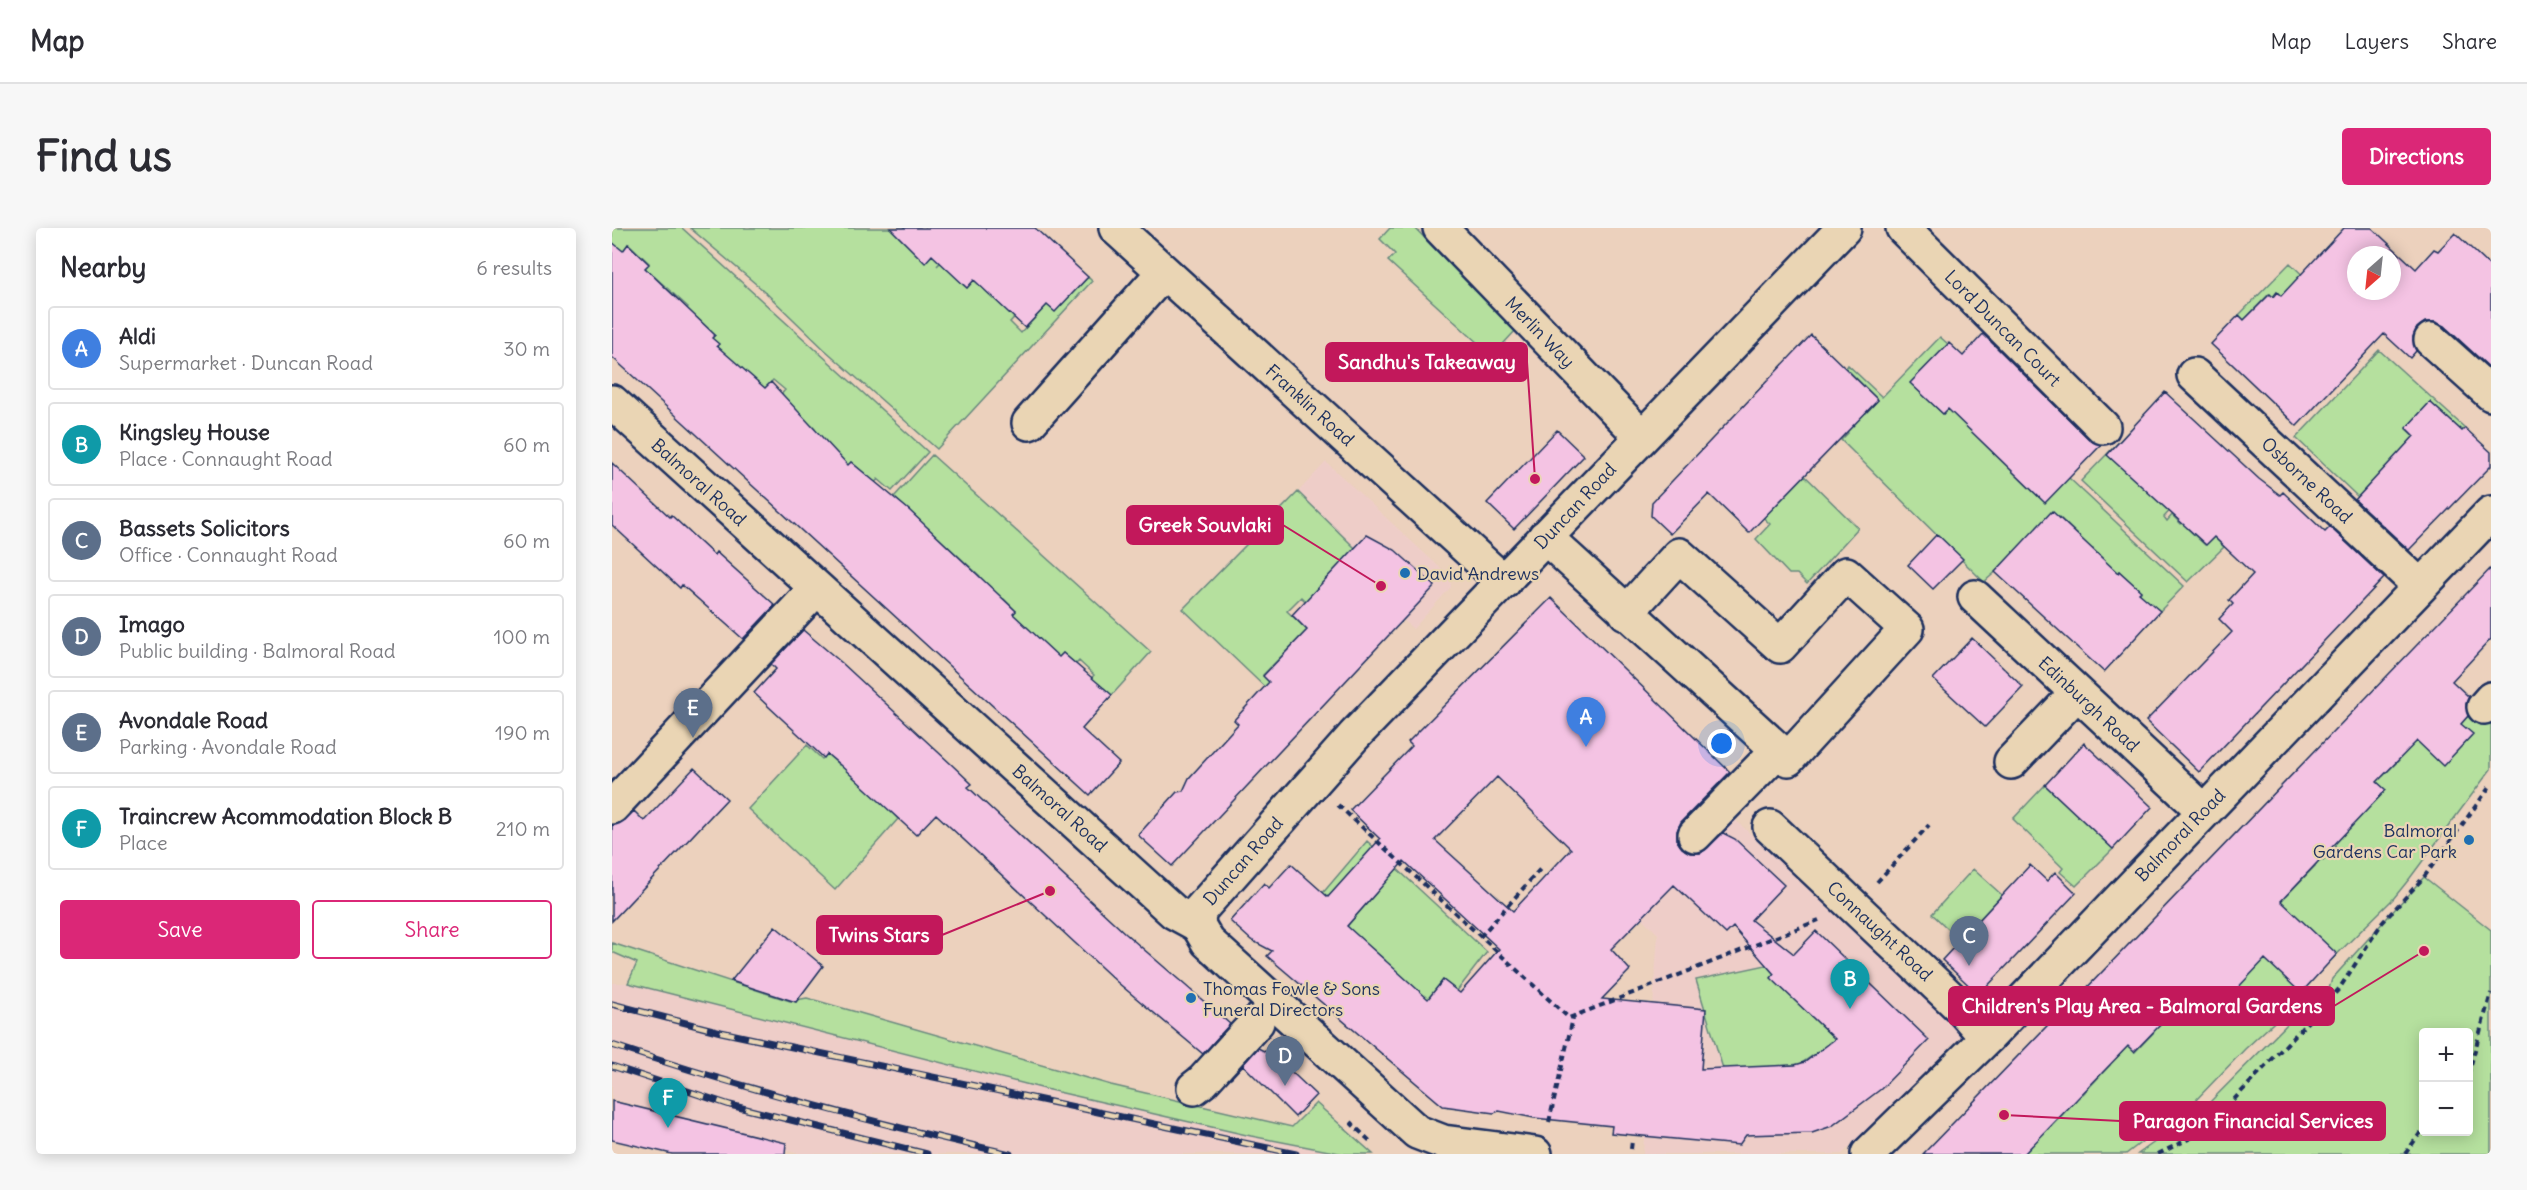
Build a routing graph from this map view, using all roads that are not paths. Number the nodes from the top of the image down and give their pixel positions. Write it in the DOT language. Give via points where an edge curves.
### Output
graph roads {
  1 [pos="1116,228"];
  2 [pos="1440,228"];
  3 [pos="1844,228"];
  4 [pos="1903,228"];
  5 [pos="1164,272"];
  6 [pos="2431,340"];
  7 [pos="2193,375"];
  8 [pos="2491,394"];
  9 [pos="612,402"];
  10 [pos="1029,423"];
  11 [pos="2103,427"];
  12 [pos="1641,436"];
  13 [pos="2491,513"];
  14 [pos="1545,537"];
  15 [pos="1504,582"];
  16 [pos="2420,586"];
  17 [pos="816,589"];
  18 [pos="1975,597"];
  19 [pos="1626,613"];
  20 [pos="2076,693"];
  21 [pos="1778,750"];
  22 [pos="2011,762"];
  23 [pos="612,807"];
  24 [pos="2203,810"];
  25 [pos="1770,827"];
  26 [pos="1695,835"];
  27 [pos="1198,925"];
  28 [pos="1257,1022"];
  29 [pos="1987,1038"];
  30 [pos="1194,1088"];
  31 [pos="1541,1143"];
  32 [pos="1868,1154"];
  1 -- 5 [label="street, Franklin Road"];
  2 -- 12 [label="street, Merlin Way"];
  3 -- 12 [label="street, Duncan Road"];
  4 -- 11 [label="street, Lord Duncan Court"];
  5 -- 10 [label="street"];
  5 -- 15 [label="street, Franklin Road"];
  6 -- 8 [label="street"];
  7 -- 16 [label="street, Osborne Road"];
  9 -- 17 [label="street, Balmoral Road"];
  12 -- 14 [label="street, Duncan Road"];
  13 -- 16 [label="street, Balmoral Road"];
  14 -- 15 [label="street, Duncan Road"];
  14 -- 19 [label="street"];
  15 -- 27 [label="street, Duncan Road" via="1346,745 1199,911"];
  16 -- 24 [label="street, Balmoral Road"];
  17 -- 23 [label="street"];
  17 -- 27 [label="street, Balmoral Road" via="1174,912"];
  18 -- 20 [label="street, Edinburgh Road"];
  19 -- 21 [label="street"];
  19 -- 21 [label="street" via="1679,555 1780,646 1846,574 1906,629 1788,759"];
  20 -- 22 [label="street"];
  20 -- 24 [label="street, Edinburgh Road"];
  21 -- 26 [label="street"];
  24 -- 29 [label="street, Balmoral Road"];
  25 -- 29 [label="street, Connaught Road" via="1840,911 1961,1008"];
  27 -- 31 [label="street, Balmoral Road" via="1208,942 1417,1132 1443,1142"];
  28 -- 30 [label="street"];
  29 -- 32 [label="street, Balmoral Road"];
}
